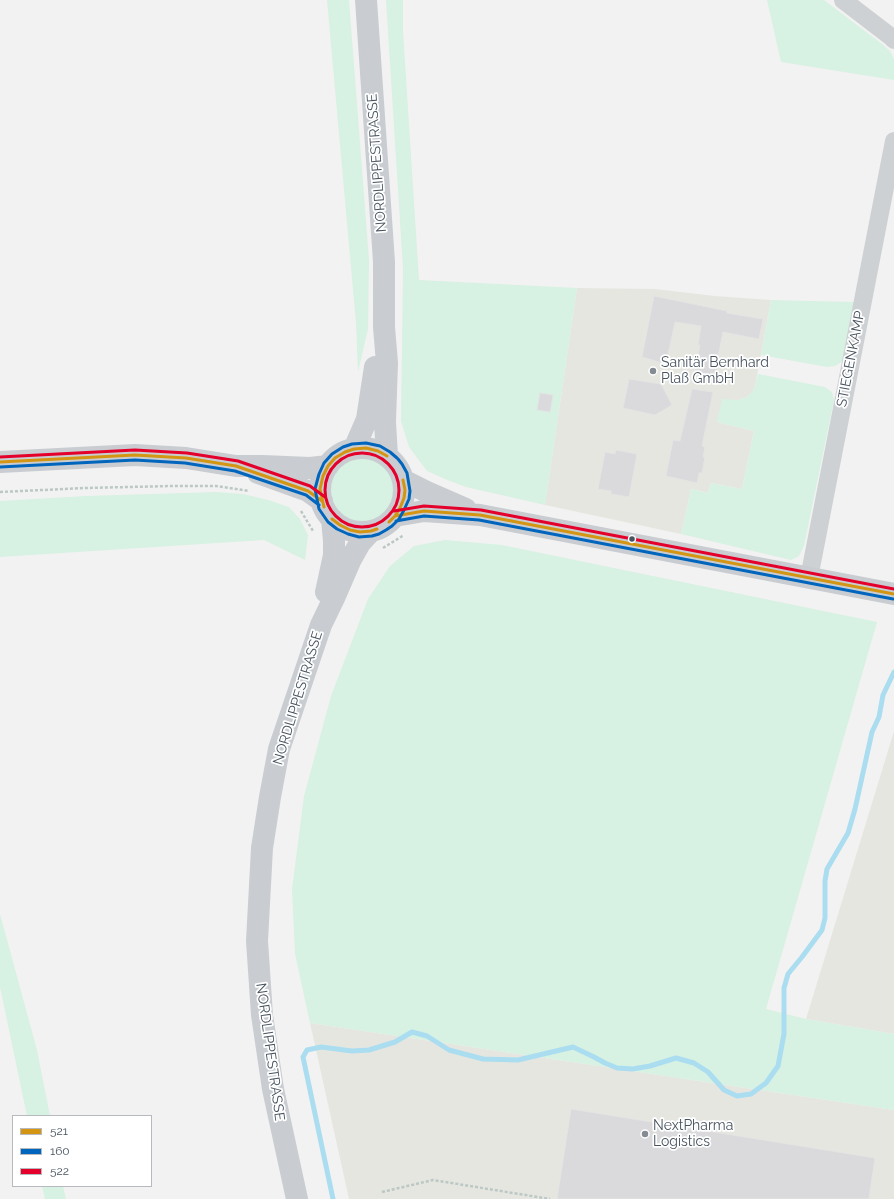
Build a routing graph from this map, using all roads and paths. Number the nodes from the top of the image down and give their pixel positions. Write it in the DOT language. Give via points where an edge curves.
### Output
graph roads {
  1 [pos="366,0"];
  2 [pos="843,0"];
  3 [pos="894,40"];
  4 [pos="894,140"];
  5 [pos="384,327"];
  6 [pos="354,448"];
  7 [pos="387,456"];
  8 [pos="0,462"];
  9 [pos="236,466"];
  10 [pos="328,466"];
  11 [pos="403,480"];
  12 [pos="250,491"];
  13 [pos="0,492"];
  14 [pos="298,507"];
  15 [pos="327,510"];
  16 [pos="480,515"];
  17 [pos="401,525"];
  18 [pos="315,537"];
  19 [pos="376,540"];
  20 [pos="809,578"];
  21 [pos="894,594"];
  22 [pos="321,625"];
  23 [pos="382,1192"];
  24 [pos="297,1199"];
  25 [pos="550,1199"];
  1 -- 5 [label="main road, NORDLIPPESTRASSE" via="384,262"];
  2 -- 3 [label="street"];
  4 -- 20 [label="street, STIEGENKAMP"];
  5 -- 6 [label="main road, NORDLIPPESTRASSE" via="367,419"];
  5 -- 7 [label="main road, NORDLIPPESTRASSE" via="387,363"];
  6 -- 7 [label="main road" via="366,448"];
  6 -- 10 [label="main road" via="335,458"];
  7 -- 11 [label="main road" via="398,467"];
  8 -- 9 [label="main road" via="134,455 186,458"];
  9 -- 10 [label="main road"];
  9 -- 15 [label="main road" via="308,491"];
  10 -- 15 [label="main road" via="320,489"];
  11 -- 16 [label="main road"];
  11 -- 17 [label="main road"];
  12 -- 13 [label="path" via="216,486 173,486"];
  14 -- 18 [label="path"];
  15 -- 19 [label="main road" via="340,525"];
  15 -- 22 [label="main road, NORDLIPPESTRASSE" via="334,541 334,555"];
  16 -- 17 [label="main road" via="424,511"];
  16 -- 20 [label="main road"];
  17 -- 19 [label="path"];
  17 -- 19 [label="main road" via="384,526"];
  19 -- 22 [label="main road, NORDLIPPESTRASSE" via="360,543"];
  20 -- 21 [label="main road"];
  22 -- 24 [label="main road, NORDLIPPESTRASSE" via="278,756 262,848 257,941 262,1015 273,1090"];
  23 -- 25 [label="path" via="433,1180"];
}
